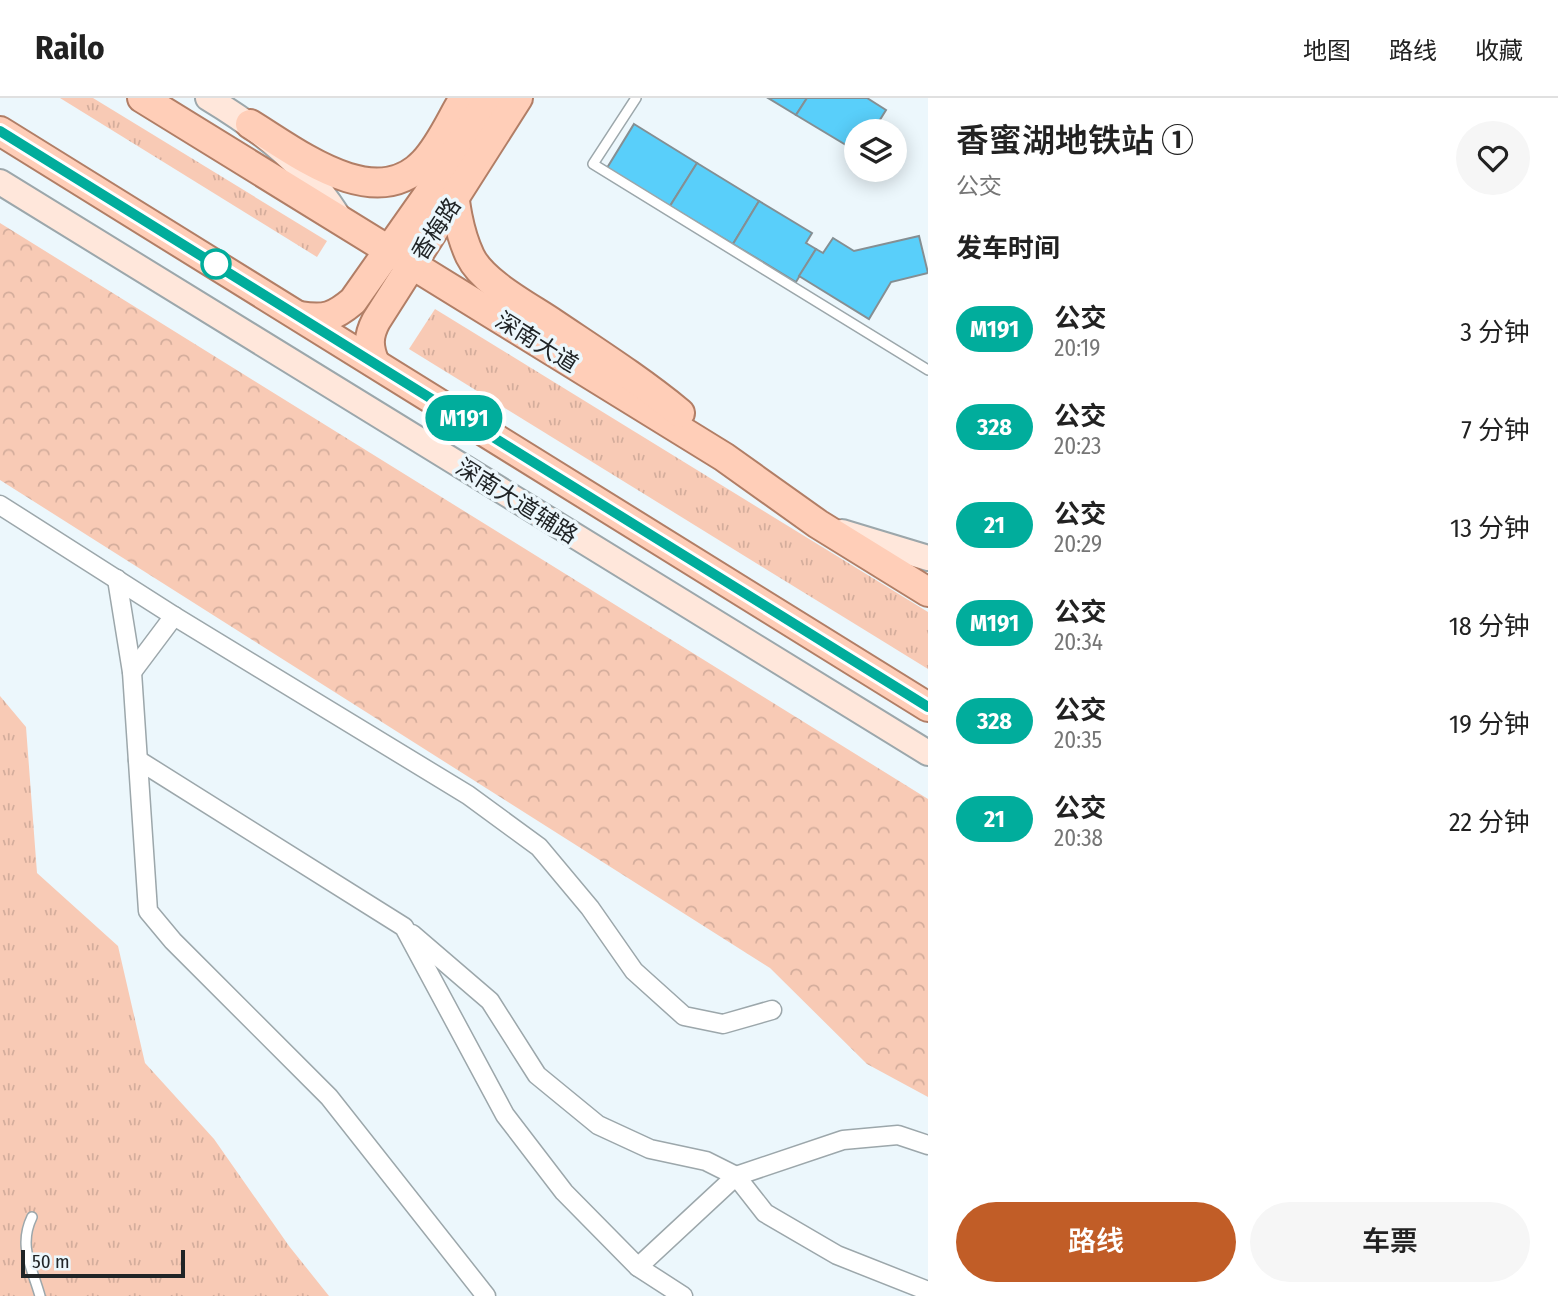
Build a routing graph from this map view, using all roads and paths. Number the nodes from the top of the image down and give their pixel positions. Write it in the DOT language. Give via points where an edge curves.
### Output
graph roads {
  1 [pos="142,98"];
  2 [pos="208,98"];
  3 [pos="489,98"];
  4 [pos="518,98"];
  5 [pos="636,98"];
  6 [pos="458,103"];
  7 [pos="250,124"];
  8 [pos="0,131"];
  9 [pos="450,161"];
  10 [pos="0,182"];
  11 [pos="454,200"];
  12 [pos="341,221"];
  13 [pos="388,251"];
  14 [pos="412,265"];
  15 [pos="300,316"];
  16 [pos="375,362"];
  17 [pos="928,370"];
  18 [pos="724,457"];
  19 [pos="0,505"];
  20 [pos="818,524"];
  21 [pos="928,558"];
  22 [pos="117,579"];
  23 [pos="928,592"];
  24 [pos="174,615"];
  25 [pos="132,672"];
  26 [pos="928,707"];
  27 [pos="928,753"];
  28 [pos="138,760"];
  29 [pos="404,927"];
  30 [pos="772,1010"];
  31 [pos="928,1145"];
  32 [pos="736,1175"];
  33 [pos="32,1217"];
  34 [pos="638,1267"];
  35 [pos="928,1291"];
  36 [pos="40,1296"];
  37 [pos="486,1296"];
  38 [pos="683,1296"];
  1 -- 12 [label="main road, 深南大道"];
  2 -- 7 [label="main road"];
  3 -- 9 [label="main road, 香梅路"];
  4 -- 11 [label="main road, 香梅路"];
  5 -- 17 [label="lane" via="593,164"];
  6 -- 7 [label="main road" via="423,163 391,181 375,183 343,176"];
  7 -- 12 [label="main road" via="325,195"];
  8 -- 15 [label="main road"];
  9 -- 11 [label="main road"];
  9 -- 13 [label="main road, 香梅路"];
  10 -- 27 [label="main road, 深南大道辅路"];
  11 -- 14 [label="main road, 香梅路"];
  11 -- 18 [label="main road" via="470,256 481,272 653,391"];
  12 -- 13 [label="main road, 深南大道"];
  13 -- 14 [label="main road, 深南大道"];
  13 -- 15 [label="main road, 香梅路" via="361,292 341,312 317,318"];
  14 -- 16 [label="main road, 香梅路" via="371,330 369,346"];
  14 -- 18 [label="main road, 深南大道"];
  15 -- 16 [label="main road"];
  16 -- 26 [label="main road"];
  18 -- 20 [label="main road, 深南大道"];
  19 -- 22 [label="street"];
  20 -- 21 [label="main road"];
  20 -- 23 [label="main road, 深南大道"];
  22 -- 24 [label="street"];
  22 -- 25 [label="street"];
  24 -- 25 [label="street"];
  24 -- 30 [label="street" via="468,795 539,847 634,971 684,1016 723,1024"];
  25 -- 28 [label="street"];
  28 -- 29 [label="street"];
  28 -- 37 [label="street" via="148,911 329,1097"];
  29 -- 32 [label="street" via="490,1001 537,1075 597,1125 650,1149 706,1161"];
  29 -- 34 [label="street" via="505,1115 564,1192"];
  31 -- 32 [label="street" via="898,1135 843,1140"];
  32 -- 34 [label="street"];
  32 -- 35 [label="street" via="765,1213 837,1255"];
  33 -- 36 [label="lane" via="24,1240"];
  34 -- 38 [label="street"];
}
